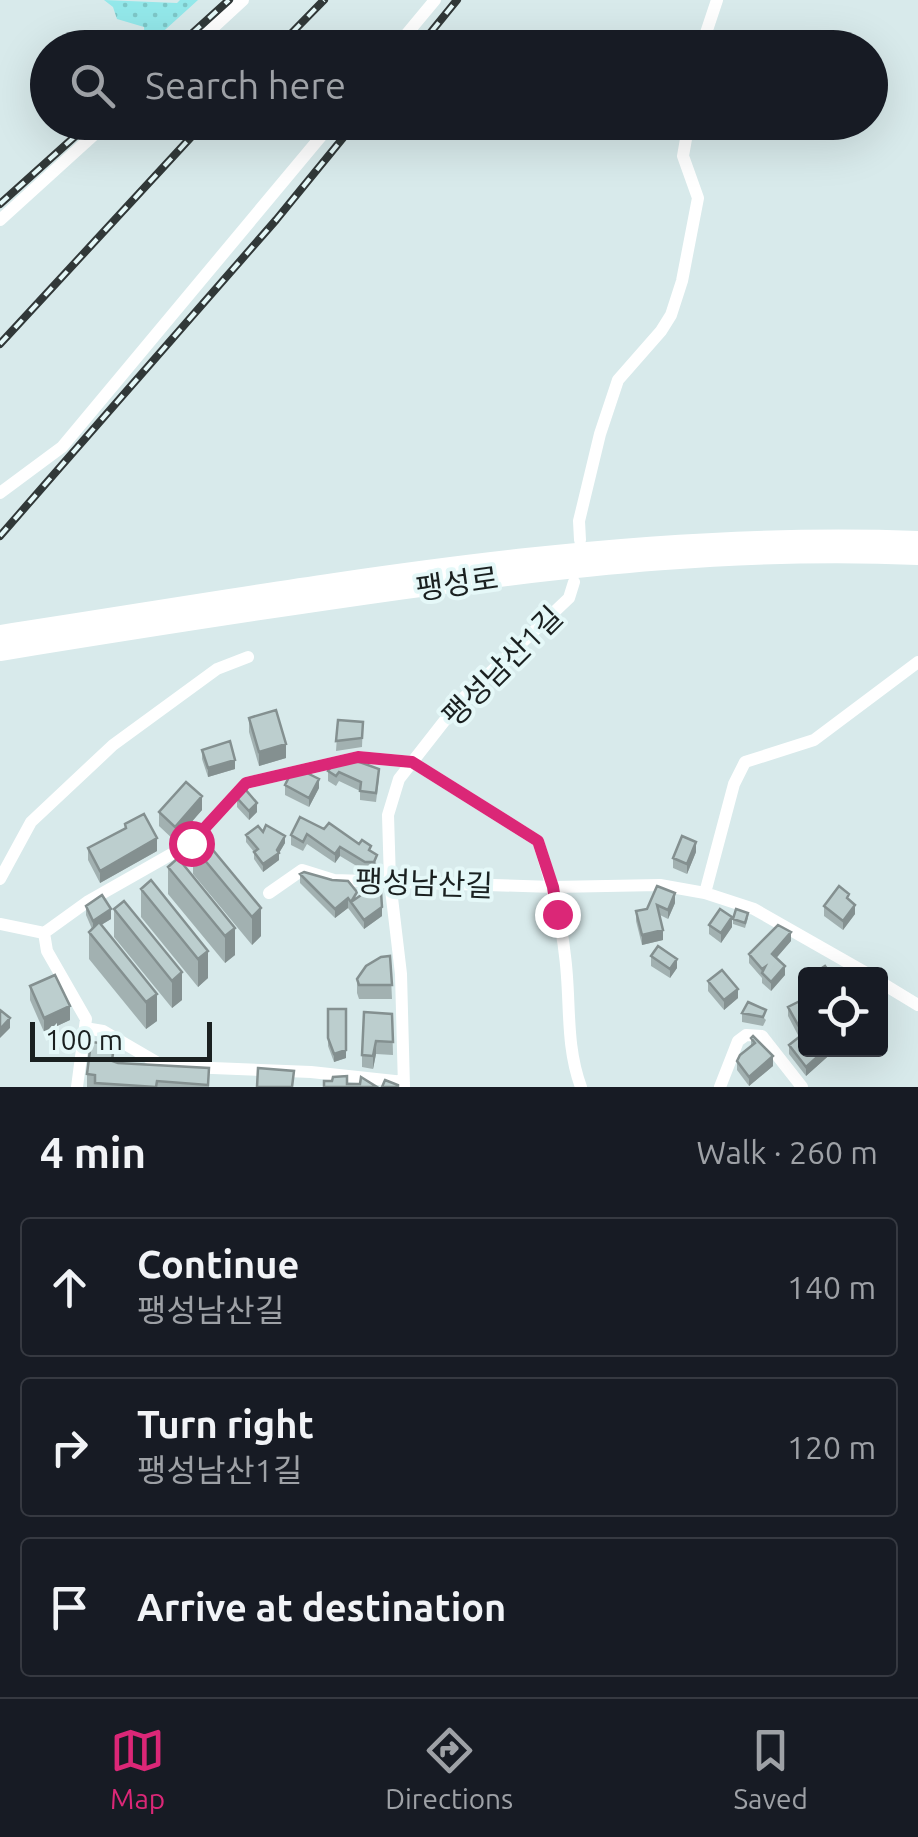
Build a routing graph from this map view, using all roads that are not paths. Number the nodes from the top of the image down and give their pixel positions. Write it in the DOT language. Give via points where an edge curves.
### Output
graph roads {
  1 [pos="244,0"];
  2 [pos="434,0"];
  3 [pos="717,0"];
  4 [pos="211,30"];
  5 [pos="410,30"];
  6 [pos="707,30"];
  7 [pos="88,140"];
  8 [pos="317,140"];
  9 [pos="686,140"];
  10 [pos="0,220"];
  11 [pos="0,493"];
  12 [pos="580,540"];
  13 [pos="918,540"];
  14 [pos="918,556"];
  15 [pos="574,582"];
  16 [pos="0,634"];
  17 [pos="0,652"];
  18 [pos="248,658"];
  19 [pos="918,662"];
  20 [pos="412,762"];
  21 [pos="0,879"];
  22 [pos="390,881"];
  23 [pos="553,887"];
  24 [pos="269,893"];
  25 [pos="705,893"];
  26 [pos="0,924"];
  27 [pos="44,933"];
  28 [pos="856,967"];
  29 [pos="888,987"];
  30 [pos="918,1005"];
  31 [pos="85,1028"];
  32 [pos="404,1084"];
  33 [pos="77,1087"];
  34 [pos="581,1087"];
  35 [pos="720,1087"];
  36 [pos="802,1087"];
  1 -- 4 [label="street"];
  2 -- 5 [label="street"];
  3 -- 6 [label="street"];
  7 -- 10 [label="street"];
  8 -- 11 [label="street" via="62,447"];
  9 -- 12 [label="street" via="683,156 698,198 682,282 671,315 618,380 600,434"];
  13 -- 16 [label="main road, 팽성로" via="768,540 534,556"];
  14 -- 17 [label="main road, 팽성로" via="769,556 535,572"];
  15 -- 20 [label="street, 팽성남산1길" via="569,598 460,701"];
  18 -- 21 [label="street" via="217,669 113,744 30,822"];
  19 -- 25 [label="street" via="814,740 745,762"];
  20 -- 22 [label="street, 팽성남산1길" via="388,815"];
  20 -- 23 [label="street" via="538,841"];
  20 -- 27 [label="street" via="358,757 246,783 191,843"];
  22 -- 23 [label="street, 팽성남산길"];
  22 -- 24 [label="street, 팽성남산길" via="334,880 302,870"];
  22 -- 32 [label="street, 팽성남산1길"];
  23 -- 25 [label="street, 팽성남산길" via="660,885"];
  23 -- 34 [label="street" via="566,956 571,1061"];
  25 -- 28 [label="street, 팽성남산길" via="765,914"];
  26 -- 27 [label="street"];
  27 -- 31 [label="street"];
  29 -- 30 [label="street"];
  31 -- 32 [label="street" via="103,1030 163,1066 311,1072"];
  31 -- 33 [label="street"];
  35 -- 36 [label="street" via="738,1041 754,1034"];
}
